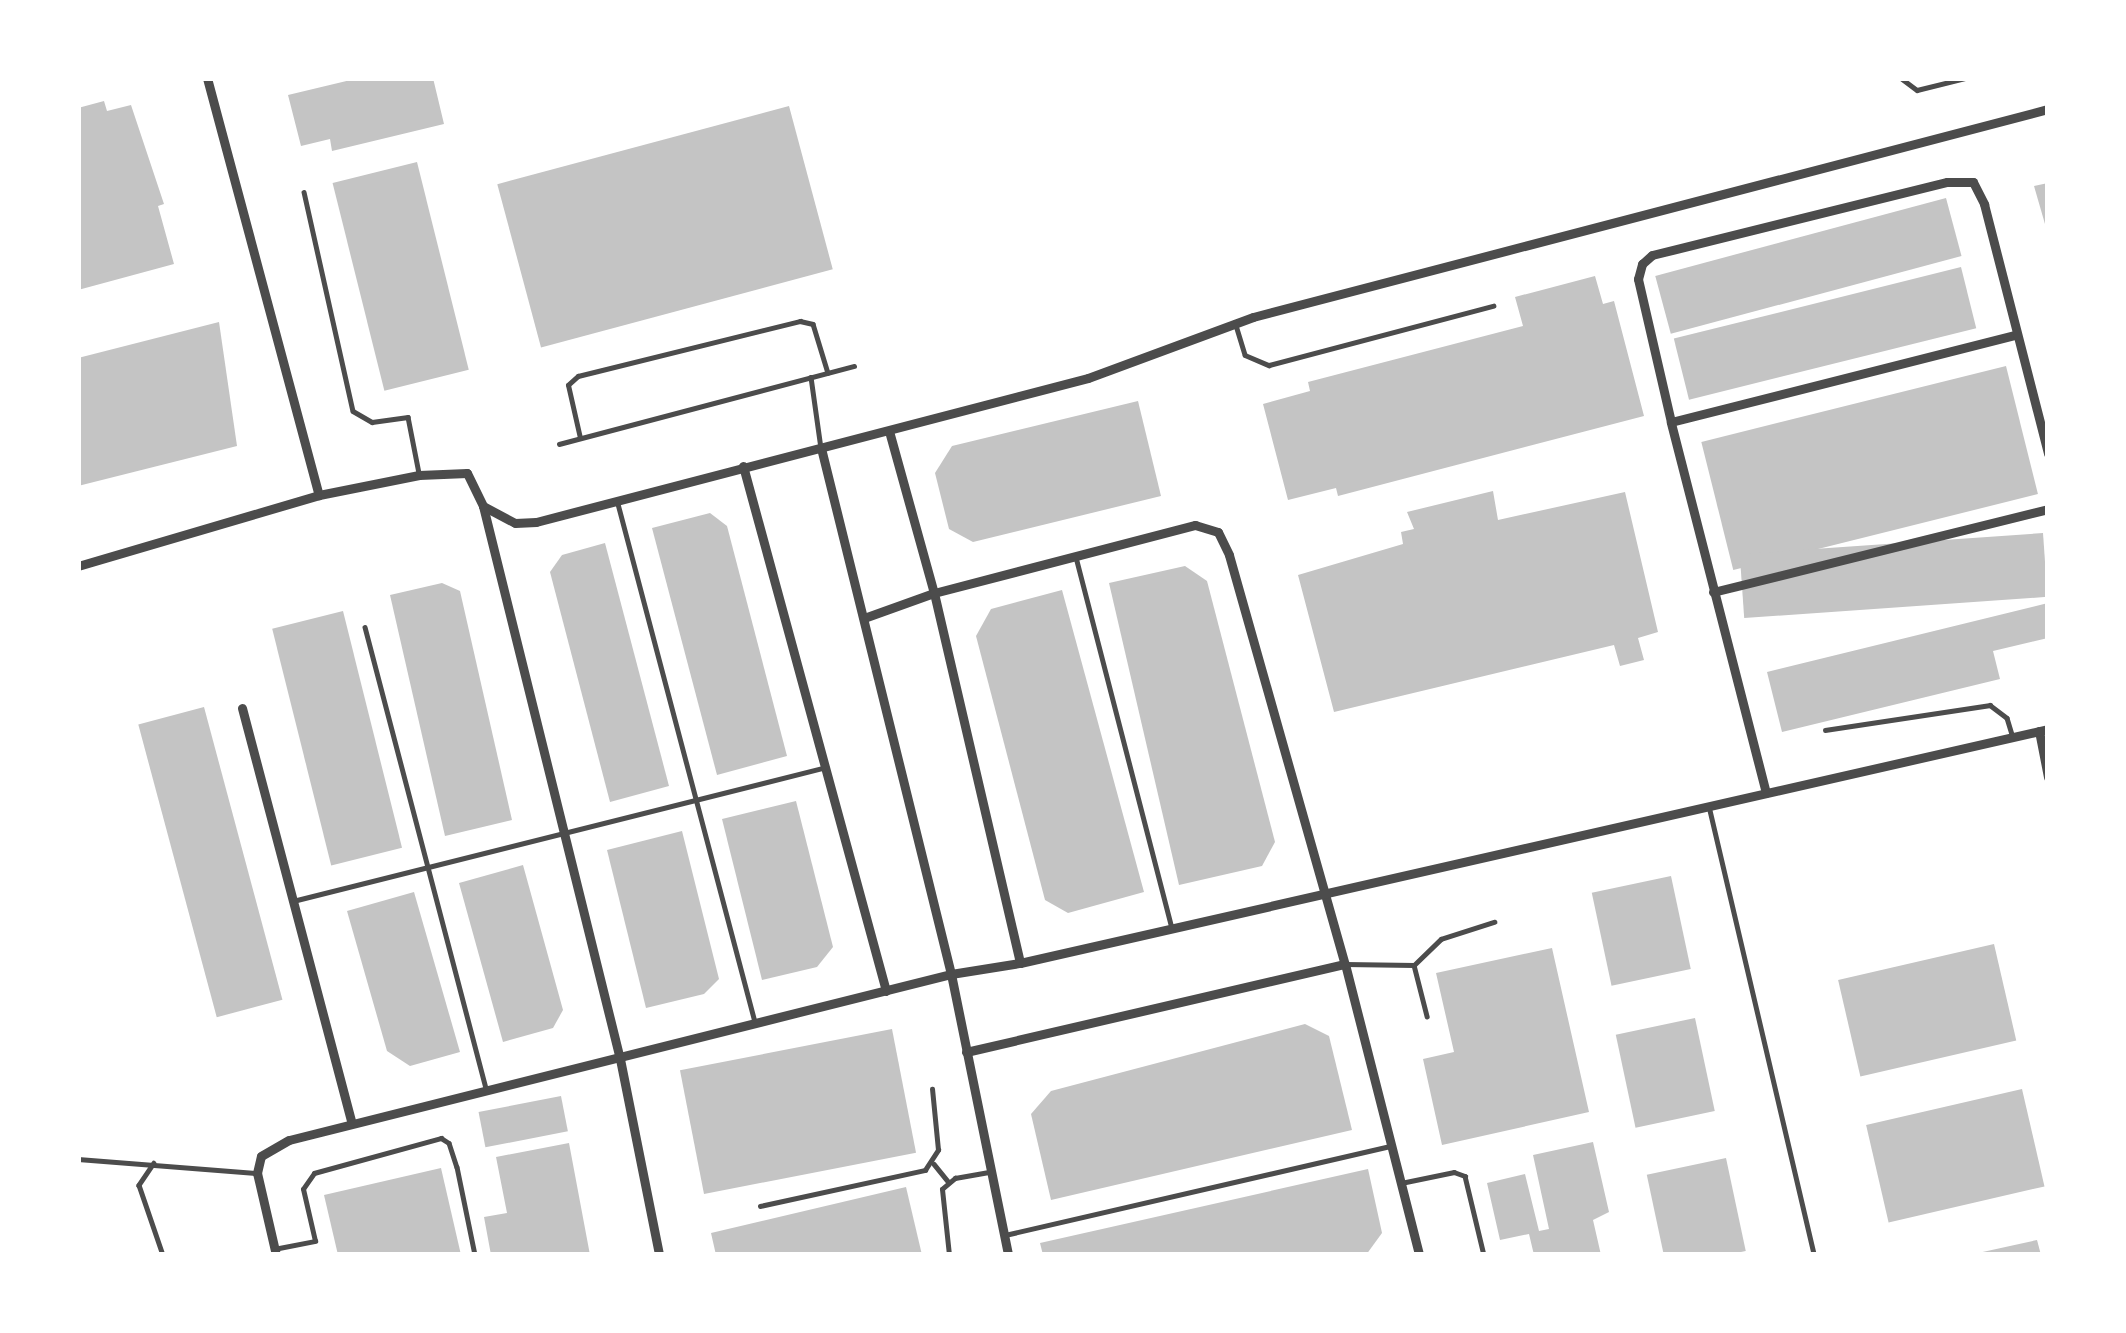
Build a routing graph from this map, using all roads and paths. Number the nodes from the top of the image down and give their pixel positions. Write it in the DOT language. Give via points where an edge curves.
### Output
graph roads {
  1 [pos="206,78"];
  2 [pos="1901,78"];
  3 [pos="1966,78"];
  4 [pos="2048,109"];
  5 [pos="304,192"];
  6 [pos="1493,306"];
  7 [pos="1235,322"];
  8 [pos="2016,335"];
  9 [pos="854,366"];
  10 [pos="828,373"];
  11 [pos="811,377"];
  12 [pos="1671,422"];
  13 [pos="889,430"];
  14 [pos="580,439"];
  15 [pos="559,444"];
  16 [pos="821,448"];
  17 [pos="2048,454"];
  18 [pos="743,466"];
  19 [pos="419,475"];
  20 [pos="319,495"];
  21 [pos="616,500"];
  22 [pos="483,506"];
  23 [pos="2048,508"];
  24 [pos="1075,555"];
  25 [pos="78,566"];
  26 [pos="1714,592"];
  27 [pos="934,593"];
  28 [pos="864,618"];
  29 [pos="365,627"];
  30 [pos="242,708"];
  31 [pos="1825,730"];
  32 [pos="2044,730"];
  33 [pos="2013,738"];
  34 [pos="829,766"];
  35 [pos="2048,777"];
  36 [pos="1766,794"];
  37 [pos="697,802"];
  38 [pos="1709,806"];
  39 [pos="562,837"];
  40 [pos="427,868"];
  41 [pos="1322,894"];
  42 [pos="293,901"];
  43 [pos="1494,922"];
  44 [pos="1172,928"];
  45 [pos="1020,963"];
  46 [pos="1345,964"];
  47 [pos="1414,965"];
  48 [pos="951,974"];
  49 [pos="886,991"];
  50 [pos="1427,1016"];
  51 [pos="755,1022"];
  52 [pos="966,1052"];
  53 [pos="620,1059"];
  54 [pos="932,1089"];
  55 [pos="487,1091"];
  56 [pos="352,1123"];
  57 [pos="1392,1146"];
  58 [pos="78,1159"];
  59 [pos="154,1163"];
  60 [pos="934,1164"];
  61 [pos="994,1171"];
  62 [pos="257,1173"];
  63 [pos="948,1181"];
  64 [pos="1401,1183"];
  65 [pos="760,1206"];
  66 [pos="1005,1235"];
  67 [pos="315,1241"];
  68 [pos="275,1252"];
  69 [pos="163,1255"];
  70 [pos="318,1255"];
  71 [pos="475,1255"];
  72 [pos="659,1255"];
  73 [pos="949,1255"];
  74 [pos="1008,1255"];
  75 [pos="1419,1255"];
  76 [pos="1484,1255"];
  77 [pos="1814,1255"];
  1 -- 20 [label="street"];
  2 -- 3 [label="lane" via="1917,90"];
  4 -- 7 [label="street"];
  5 -- 19 [label="lane" via="353,412 372,422 408,417"];
  6 -- 7 [label="lane" via="1269,365 1244,355"];
  7 -- 13 [label="street" via="1088,378"];
  8 -- 12 [label="street"];
  8 -- 12 [label="street" via="1984,205 1973,182 1961,179 1652,256 1638,278"];
  8 -- 17 [label="street"];
  9 -- 10 [label="lane"];
  10 -- 11 [label="lane"];
  10 -- 14 [label="lane" via="812,324 800,321 578,376 568,385"];
  11 -- 14 [label="lane"];
  11 -- 16 [label="lane"];
  12 -- 26 [label="street"];
  13 -- 16 [label="street"];
  13 -- 27 [label="street"];
  14 -- 15 [label="lane"];
  16 -- 18 [label="street"];
  16 -- 28 [label="street"];
  18 -- 21 [label="street"];
  18 -- 34 [label="street"];
  19 -- 20 [label="street"];
  19 -- 22 [label="street" via="467,473"];
  20 -- 25 [label="street"];
  21 -- 22 [label="street" via="515,523"];
  21 -- 37 [label="lane"];
  22 -- 39 [label="street"];
  23 -- 26 [label="street"];
  24 -- 27 [label="street"];
  24 -- 41 [label="street" via="1195,525 1218,532"];
  24 -- 44 [label="lane"];
  26 -- 36 [label="street"];
  27 -- 28 [label="street"];
  27 -- 45 [label="street"];
  28 -- 48 [label="street"];
  29 -- 40 [label="lane"];
  30 -- 42 [label="street"];
  31 -- 33 [label="lane" via="1990,705 2007,718"];
  32 -- 33 [label="street"];
  32 -- 35 [label="street"];
  33 -- 36 [label="street"];
  34 -- 37 [label="lane"];
  34 -- 49 [label="street"];
  36 -- 38 [label="street"];
  37 -- 39 [label="lane"];
  37 -- 51 [label="lane"];
  38 -- 41 [label="street"];
  38 -- 77 [label="lane"];
  39 -- 40 [label="lane"];
  39 -- 53 [label="street"];
  40 -- 42 [label="lane"];
  40 -- 55 [label="lane"];
  41 -- 44 [label="street"];
  41 -- 46 [label="street"];
  42 -- 56 [label="street"];
  43 -- 47 [label="lane" via="1441,940"];
  44 -- 45 [label="street"];
  45 -- 48 [label="street"];
  46 -- 47 [label="lane"];
  46 -- 52 [label="street"];
  46 -- 57 [label="street"];
  47 -- 50 [label="lane"];
  48 -- 49 [label="street"];
  48 -- 52 [label="street"];
  49 -- 51 [label="street"];
  51 -- 53 [label="street"];
  52 -- 61 [label="street"];
  53 -- 55 [label="street"];
  53 -- 72 [label="street"];
  54 -- 60 [label="lane"];
  55 -- 56 [label="street"];
  56 -- 62 [label="street" via="273,1147"];
  57 -- 64 [label="street"];
  57 -- 66 [label="lane"];
  58 -- 59 [label="lane"];
  59 -- 62 [label="lane"];
  59 -- 69 [label="lane" via="139,1185"];
  60 -- 63 [label="lane"];
  60 -- 65 [label="lane" via="914,1175"];
  61 -- 63 [label="lane"];
  61 -- 66 [label="street"];
  62 -- 68 [label="street"];
  63 -- 73 [label="lane" via="941,1199"];
  64 -- 75 [label="street"];
  64 -- 76 [label="lane" via="1465,1176"];
  66 -- 74 [label="street"];
  67 -- 68 [label="lane"];
  67 -- 70 [label="lane"];
  67 -- 71 [label="lane" via="304,1189 314,1173 441,1138 457,1167"];
}
